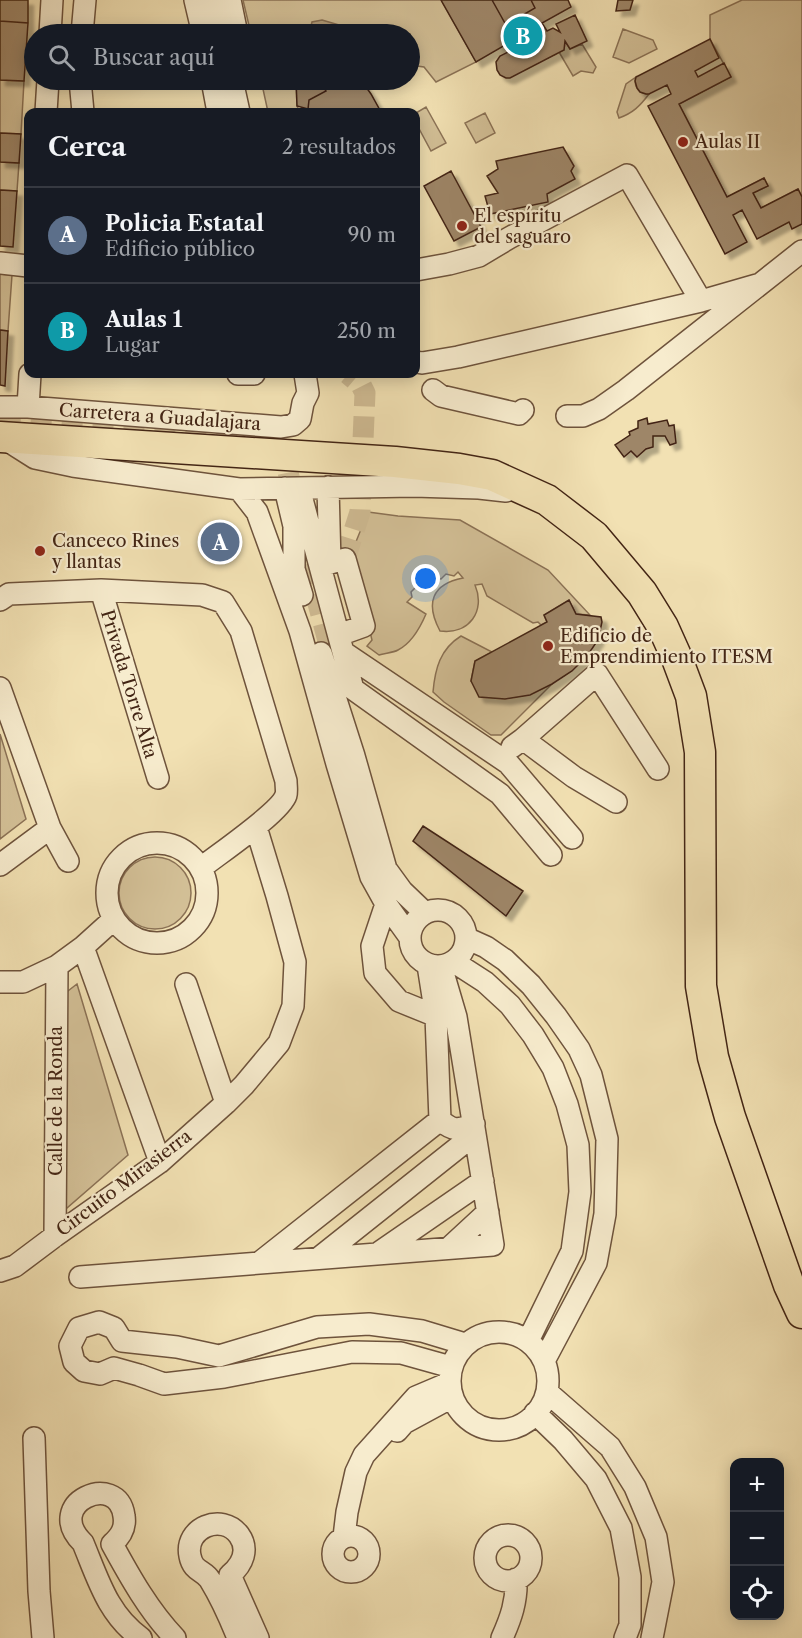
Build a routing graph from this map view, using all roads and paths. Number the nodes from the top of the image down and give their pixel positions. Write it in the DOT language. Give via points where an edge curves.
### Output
graph roads {
  1 [pos="52,0"];
  2 [pos="85,0"];
  3 [pos="195,0"];
  4 [pos="221,4"];
  5 [pos="51,24"];
  6 [pos="83,24"];
  7 [pos="201,24"];
  8 [pos="212,24"];
  9 [pos="222,24"];
  10 [pos="232,24"];
  11 [pos="47,90"];
  12 [pos="81,90"];
  13 [pos="214,90"];
  14 [pos="234,90"];
  15 [pos="248,90"];
  16 [pos="46,108"];
  17 [pos="83,108"];
  18 [pos="217,108"];
  19 [pos="239,108"];
  20 [pos="252,108"];
  21 [pos="802,251"];
  22 [pos="0,263"];
  23 [pos="24,266"];
  24 [pos="420,269"];
  25 [pos="760,284"];
  26 [pos="702,300"];
  27 [pos="420,363"];
  28 [pos="30,378"];
  29 [pos="295,378"];
  30 [pos="306,378"];
  31 [pos="433,390"];
  32 [pos="303,403"];
  33 [pos="0,407"];
  34 [pos="28,407"];
  35 [pos="523,410"];
  36 [pos="567,416"];
  37 [pos="1,437"];
  38 [pos="328,487"];
  39 [pos="292,488"];
  40 [pos="239,489"];
  41 [pos="535,494"];
  42 [pos="325,565"];
  43 [pos="101,590"];
  44 [pos="0,600"];
  45 [pos="341,643"];
  46 [pos="339,681"];
  47 [pos="0,688"];
  48 [pos="461,731"];
  49 [pos="522,739"];
  50 [pos="445,755"];
  51 [pos="354,756"];
  52 [pos="500,758"];
  53 [pos="658,769"];
  54 [pos="158,778"];
  55 [pos="527,785"];
  56 [pos="500,795"];
  57 [pos="616,802"];
  58 [pos="256,827"];
  59 [pos="50,828"];
  60 [pos="572,838"];
  61 [pos="551,855"];
  62 [pos="68,861"];
  63 [pos="0,865"];
  64 [pos="201,868"];
  65 [pos="379,873"];
  66 [pos="386,904"];
  67 [pos="425,913"];
  68 [pos="114,920"];
  69 [pos="409,936"];
  70 [pos="466,938"];
  71 [pos="83,947"];
  72 [pos="441,964"];
  73 [pos="57,966"];
  74 [pos="0,982"];
  75 [pos="186,984"];
  76 [pos="531,985"];
  77 [pos="510,1005"];
  78 [pos="446,1016"];
  79 [pos="226,1103"];
  80 [pos="440,1120"];
  81 [pos="474,1129"];
  82 [pos="607,1139"];
  83 [pos="578,1145"];
  84 [pos="160,1162"];
  85 [pos="483,1181"];
  86 [pos="55,1236"];
  87 [pos="377,1254"];
  88 [pos="319,1258"];
  89 [pos="259,1263"];
  90 [pos="0,1271"];
  91 [pos="80,1277"];
  92 [pos="802,1313"];
  93 [pos="528,1341"];
  94 [pos="465,1344"];
  95 [pos="219,1356"];
  96 [pos="544,1361"];
  97 [pos="224,1377"];
  98 [pos="451,1383"];
  99 [pos="547,1392"];
  100 [pos="535,1413"];
  101 [pos="34,1438"];
  102 [pos="350,1537"];
  103 [pos="42,1638"];
  104 [pos="141,1638"];
  105 [pos="175,1638"];
  106 [pos="238,1638"];
  107 [pos="258,1638"];
  108 [pos="490,1638"];
  109 [pos="502,1638"];
  110 [pos="625,1638"];
  111 [pos="652,1638"];
  1 -- 5 [label="street"];
  2 -- 6 [label="street"];
  3 -- 7 [label="street"];
  4 -- 8 [label="street"];
  4 -- 9 [label="street"];
  4 -- 10 [label="street"];
  11 -- 16 [label="street"];
  12 -- 17 [label="street"];
  13 -- 18 [label="street"];
  14 -- 19 [label="street"];
  15 -- 20 [label="street"];
  21 -- 25 [label="street"];
  22 -- 23 [label="street"];
  24 -- 26 [label="street" via="479,256 627,175"];
  25 -- 26 [label="street"];
  25 -- 36 [label="street" via="608,403 584,416"];
  26 -- 27 [label="street"];
  28 -- 34 [label="street"];
  29 -- 32 [label="street"];
  30 -- 32 [label="street" via="308,393"];
  31 -- 35 [label="street" via="441,396 519,414"];
  32 -- 34 [label="street, Carretera a Guadalajara" via="300,419 281,427"];
  33 -- 34 [label="street, Carretera a Guadalajara"];
  37 -- 40 [label="street" via="35,458"];
  37 -- 41 [label="highway" via="416,464 492,475"];
  38 -- 39 [label="street"];
  38 -- 41 [label="street" via="479,488"];
  38 -- 42 [label="street"];
  39 -- 40 [label="street"];
  39 -- 42 [label="street"];
  39 -- 51 [label="street" via="294,569"];
  40 -- 65 [label="street" via="257,512 300,631 337,764"];
  41 -- 92 [label="highway" via="594,536 642,593 663,627 691,696 700,752 700,986 713,1057 730,1117"];
  42 -- 45 [label="street"];
  43 -- 44 [label="street" via="9,594"];
  43 -- 54 [label="street, Privada Torre Alta"];
  43 -- 58 [label="street" via="202,596 223,602 241,631 286,782 286,796"];
  45 -- 48 [label="street"];
  45 -- 50 [label="street" via="353,689"];
  46 -- 51 [label="street" via="354,732"];
  47 -- 59 [label="street"];
  48 -- 50 [label="street"];
  48 -- 52 [label="street"];
  49 -- 52 [label="street"];
  49 -- 53 [label="street" via="597,674"];
  49 -- 57 [label="street"];
  50 -- 56 [label="street"];
  51 -- 65 [label="street"];
  52 -- 55 [label="street"];
  55 -- 56 [label="street"];
  55 -- 60 [label="street"];
  56 -- 61 [label="street"];
  58 -- 64 [label="street"];
  58 -- 79 [label="street, Circuito Mirasierra" via="295,962 293,1006 279,1043"];
  59 -- 62 [label="street"];
  59 -- 63 [label="street"];
  64 -- 68 [label="street" via="208,898 196,927 183,937 153,944 124,932"];
  64 -- 68 [label="street" via="189,854 174,846 148,844 128,852 118,861 107,886"];
  65 -- 66 [label="street"];
  65 -- 67 [label="street"];
  66 -- 69 [label="street"];
  66 -- 78 [label="street" via="372,946 375,973 399,1001"];
  67 -- 69 [label="street" via="417,918"];
  67 -- 70 [label="street" via="435,910 453,915 465,929"];
  68 -- 71 [label="street"];
  69 -- 72 [label="street" via="410,946 420,961"];
  70 -- 72 [label="street" via="461,955"];
  70 -- 76 [label="street" via="505,960"];
  71 -- 73 [label="street"];
  71 -- 84 [label="street"];
  72 -- 77 [label="street" via="485,982"];
  72 -- 78 [label="street"];
  73 -- 74 [label="street" via="22,982"];
  73 -- 86 [label="street, Calle de la Ronda"];
  75 -- 79 [label="street"];
  76 -- 77 [label="street"];
  76 -- 82 [label="street" via="579,1049 591,1075"];
  77 -- 83 [label="street" via="552,1068"];
  78 -- 80 [label="street"];
  78 -- 81 [label="street"];
  79 -- 84 [label="street, Circuito Mirasierra"];
  80 -- 81 [label="street" via="449,1128"];
  80 -- 89 [label="street"];
  81 -- 85 [label="street"];
  81 -- 88 [label="street"];
  82 -- 83 [label="street"];
  82 -- 96 [label="street" via="605,1214 596,1263"];
  83 -- 93 [label="street" via="580,1192 572,1251"];
  84 -- 86 [label="street, Circuito Mirasierra"];
  85 -- 87 [label="street"];
  85 -- 87 [label="street" via="488,1212 449,1248"];
  86 -- 90 [label="street, Circuito Mirasierra" via="15,1266"];
  87 -- 88 [label="street"];
  88 -- 89 [label="street"];
  89 -- 91 [label="street"];
  93 -- 94 [label="street" via="496,1331"];
  93 -- 96 [label="street"];
  94 -- 95 [label="street" via="422,1331 369,1324 317,1327"];
  94 -- 98 [label="street" via="456,1354"];
  95 -- 97 [label="street"];
  95 -- 97 [label="street" via="122,1341 114,1328 99,1322 79,1328 70,1346 74,1362 84,1371 100,1374 114,1368 164,1384"];
  96 -- 99 [label="street"];
  97 -- 98 [label="street" via="352,1352 401,1353"];
  98 -- 100 [label="street" via="460,1411 486,1428 502,1430 517,1426"];
  98 -- 102 [label="street" via="416,1397 364,1455 346,1512"];
  99 -- 100 [label="street"];
  99 -- 111 [label="street" via="610,1447 635,1487 656,1537 663,1582"];
  100 -- 110 [label="street" via="596,1479 621,1528 630,1577 630,1625"];
  101 -- 103 [label="street"];
  104 -- 105 [label="street" via="108,1604 83,1543 71,1525 72,1512 81,1499 93,1493 106,1494 123,1510 125,1523 120,1537 112,1544 162,1624"];
  106 -- 107 [label="street" via="208,1577 193,1564 189,1554 195,1534 207,1525 231,1527 243,1541 242,1560 230,1575"];
  108 -- 109 [label="street" via="512,1580 517,1594"];
}
